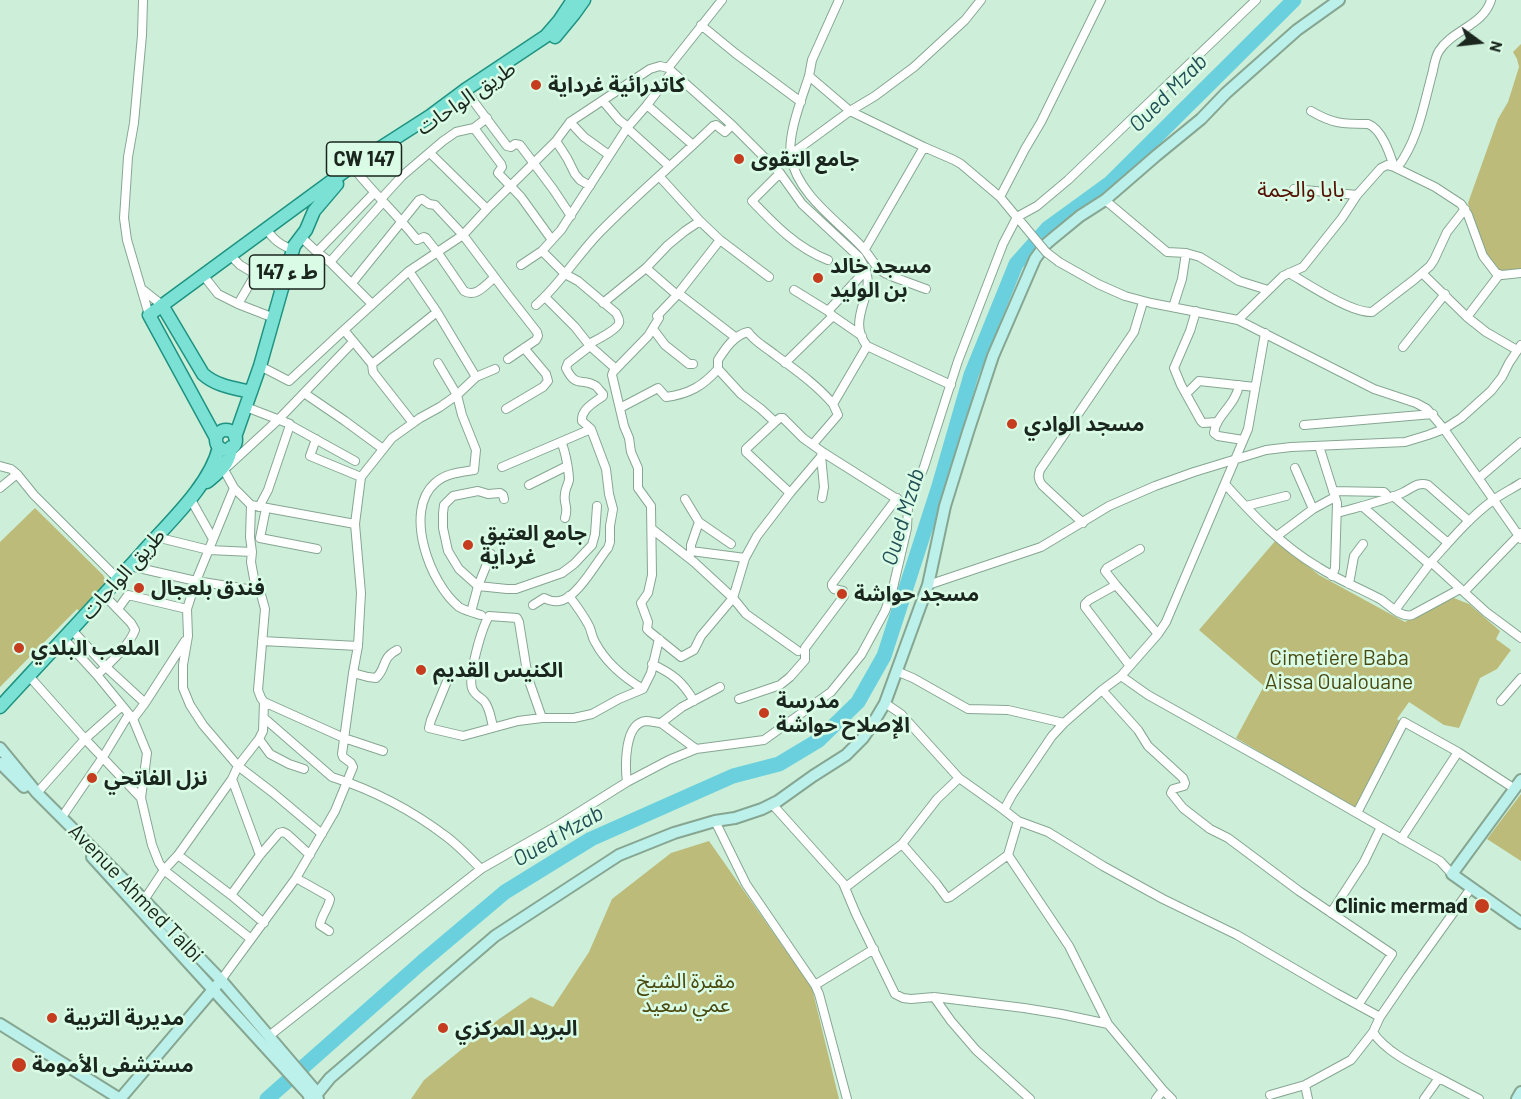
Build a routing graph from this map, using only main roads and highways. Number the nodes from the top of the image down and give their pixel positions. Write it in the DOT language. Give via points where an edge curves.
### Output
graph roads {
  1 [pos="573,0"];
  2 [pos="584,0"];
  3 [pos="562,23"];
  4 [pos="353,168"];
  5 [pos="162,305"];
  6 [pos="251,392"];
  7 [pos="230,445"];
  8 [pos="193,496"];
  9 [pos="0,707"];
  1 -- 3 [label="main road, طريق الواحات / CW 147"];
  2 -- 3 [label="main road, طريق الواحات / CW 147"];
  3 -- 4 [label="main road, طريق الواحات / CW 147" via="467,93"];
  4 -- 5 [label="main road, طريق الواحات / CW 147"];
  4 -- 6 [label="main road, طريق الواحات / ط ء 147" via="314,211 293,250"];
  5 -- 6 [label="main road" via="197,367 209,380"];
  5 -- 7 [label="main road, طريق الواحات / CW 147" via="149,315"];
  6 -- 7 [label="main road, ط ء 147"];
  7 -- 8 [label="main road, طريق الواحات"];
  7 -- 8 [label="main road, طريق الواحات / ط ء 147" via="223,469"];
  8 -- 9 [label="main road, طريق الواحات"];
}
